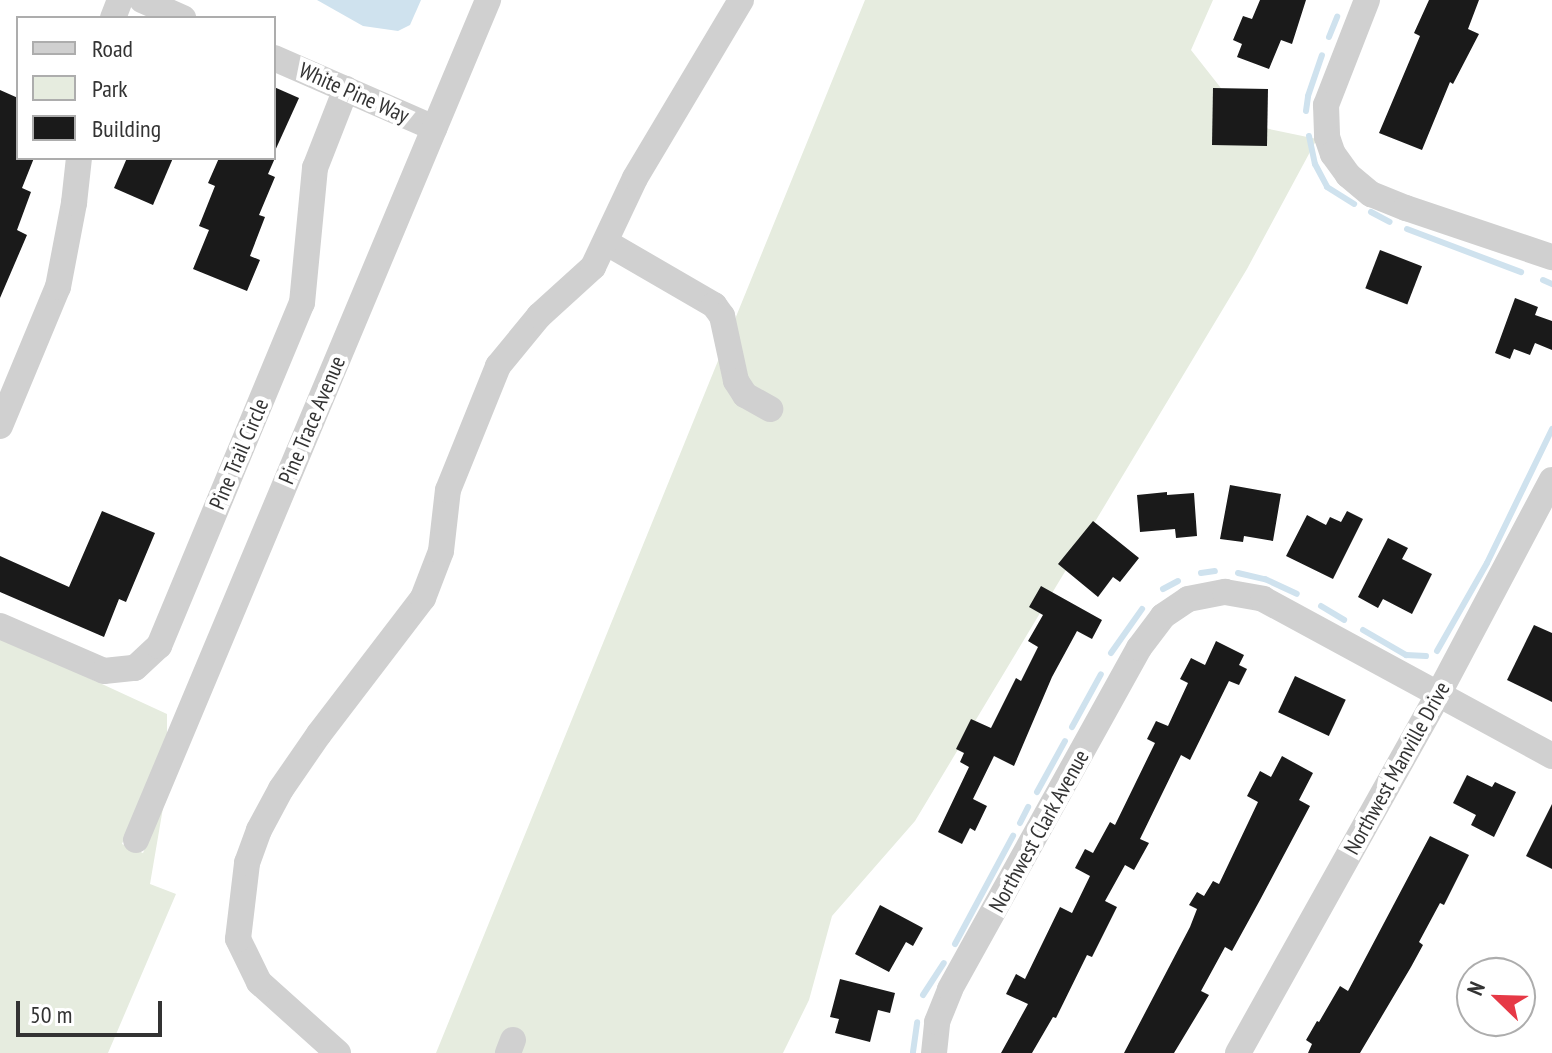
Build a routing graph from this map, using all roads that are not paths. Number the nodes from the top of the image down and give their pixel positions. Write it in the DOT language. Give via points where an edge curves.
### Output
graph roads {
  1 [pos="142,0"];
  2 [pos="488,0"];
  3 [pos="741,0"];
  4 [pos="1367,0"];
  5 [pos="178,16"];
  6 [pos="276,59"];
  7 [pos="346,89"];
  8 [pos="434,128"];
  9 [pos="79,160"];
  10 [pos="607,243"];
  11 [pos="1552,257"];
  12 [pos="770,409"];
  13 [pos="0,426"];
  14 [pos="1552,480"];
  15 [pos="0,626"];
  16 [pos="1439,693"];
  17 [pos="1552,756"];
  18 [pos="136,840"];
  19 [pos="338,1053"];
  20 [pos="934,1053"];
  21 [pos="1238,1053"];
  1 -- 5 [label="street"];
  2 -- 8 [label="street, Pine Trace Avenue"];
  3 -- 10 [label="street" via="635,178"];
  4 -- 11 [label="street" via="1326,105 1333,154 1348,175 1371,194"];
  6 -- 7 [label="street, White Pine Way"];
  7 -- 8 [label="street, White Pine Way"];
  7 -- 15 [label="street, Pine Trail Circle" via="315,168 302,303 159,646 135,668 104,671"];
  8 -- 18 [label="street, Pine Trace Avenue"];
  9 -- 13 [label="street" via="58,287"];
  10 -- 12 [label="street" via="714,305 722,316 736,381 745,395"];
  10 -- 19 [label="street" via="593,267 548,306 498,366 448,490 435,574 403,626 281,789 247,863 237,925 248,965 259,982"];
  14 -- 16 [label="street, Northwest Manville Drive"];
  16 -- 17 [label="street"];
  16 -- 20 [label="street, Northwest Clark Avenue" via="1252,595 1200,594 1163,616 1139,648 950,989 937,1022"];
  16 -- 21 [label="street, Northwest Manville Drive"];
}
